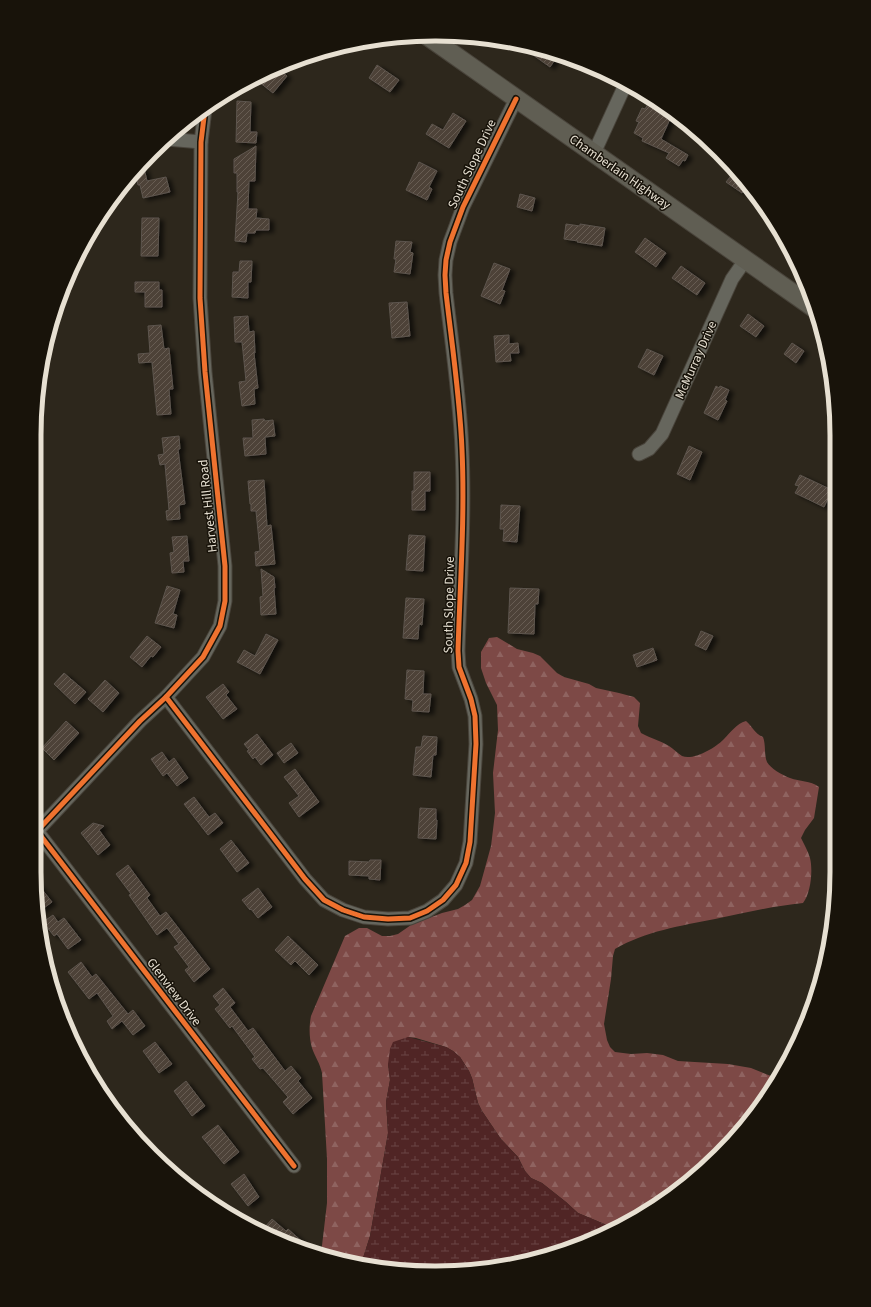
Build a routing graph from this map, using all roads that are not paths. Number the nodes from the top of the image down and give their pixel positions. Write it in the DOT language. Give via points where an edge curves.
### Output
graph roads {
  1 [pos="435,41"];
  2 [pos="623,89"];
  3 [pos="516,99"];
  4 [pos="204,116"];
  5 [pos="174,140"];
  6 [pos="201,142"];
  7 [pos="594,153"];
  8 [pos="746,259"];
  9 [pos="807,303"];
  10 [pos="639,454"];
  11 [pos="166,697"];
  12 [pos="41,828"];
  13 [pos="41,835"];
  14 [pos="294,1166"];
  1 -- 3 [label="main road, Chamberlain Highway"];
  2 -- 7 [label="street"];
  3 -- 7 [label="main road, Chamberlain Highway"];
  3 -- 11 [label="street, South Slope Drive" via="463,207 446,260 446,293 462,450 458,651 459,667 475,716 476,744 470,842 466,863 456,886 443,900 410,918 364,917 324,900 305,879"];
  4 -- 6 [label="street, Harvest Hill Road"];
  5 -- 6 [label="street"];
  6 -- 11 [label="street, Harvest Hill Road" via="200,298 225,566 225,602 220,626 203,657"];
  7 -- 8 [label="main road, Chamberlain Highway"];
  8 -- 9 [label="main road, Chamberlain Highway"];
  8 -- 10 [label="street, McMurray Drive" via="732,279 662,434 649,449"];
  11 -- 12 [label="street, Harvest Hill Road" via="140,720"];
  13 -- 14 [label="street, Glenview Drive"];
}
